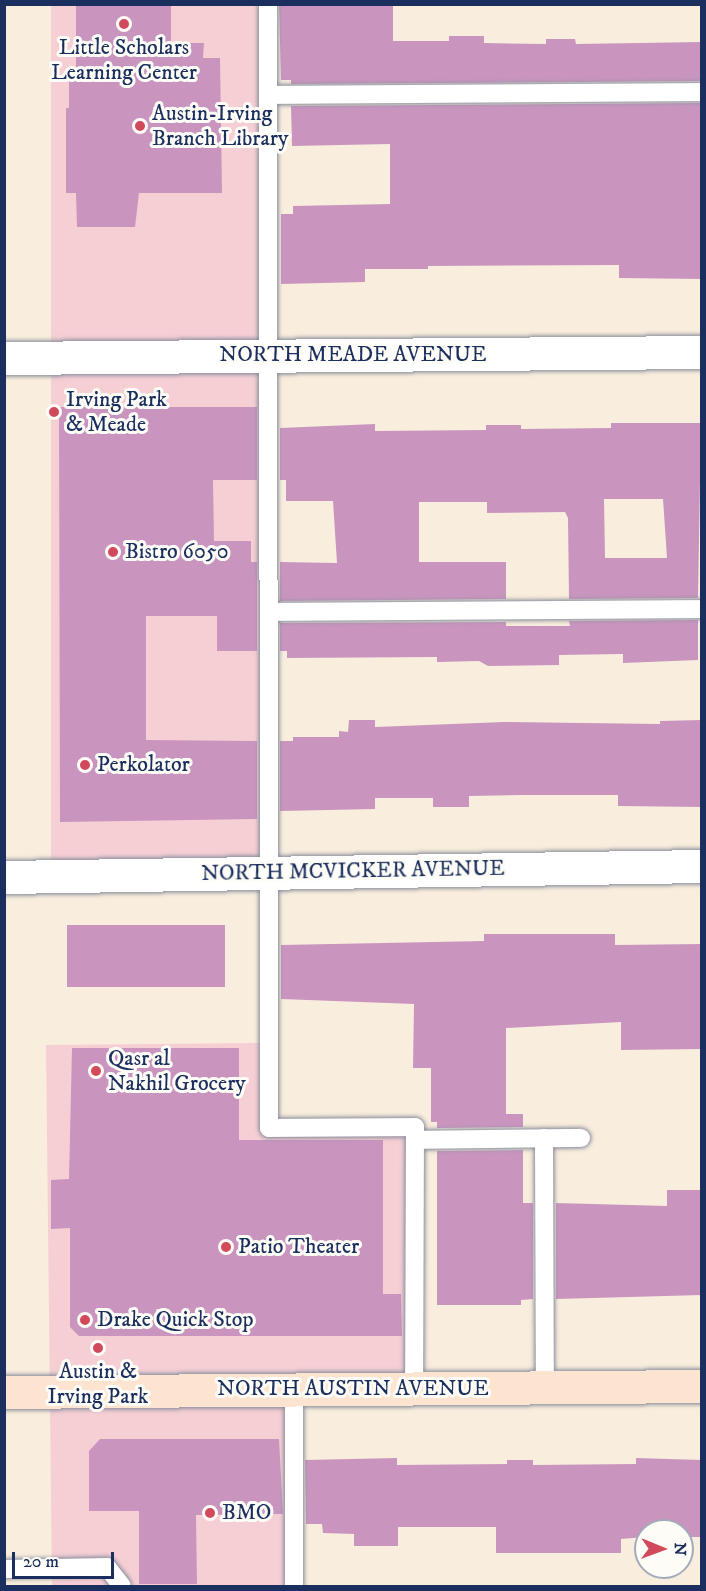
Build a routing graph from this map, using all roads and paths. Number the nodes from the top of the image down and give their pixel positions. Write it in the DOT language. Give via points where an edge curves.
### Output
graph roads {
  1 [pos="268,4"];
  2 [pos="702,92"];
  3 [pos="268,95"];
  4 [pos="702,352"];
  5 [pos="268,356"];
  6 [pos="4,358"];
  7 [pos="702,609"];
  8 [pos="269,612"];
  9 [pos="702,866"];
  10 [pos="269,872"];
  11 [pos="4,877"];
  12 [pos="544,1138"];
  13 [pos="581,1138"];
  14 [pos="415,1140"];
  15 [pos="702,1386"];
  16 [pos="545,1388"];
  17 [pos="414,1389"];
  18 [pos="294,1390"];
  19 [pos="4,1392"];
  20 [pos="4,1569"];
  21 [pos="122,1587"];
  22 [pos="294,1587"];
  1 -- 3 [label="lane"];
  2 -- 3 [label="lane"];
  3 -- 5 [label="lane"];
  4 -- 5 [label="street, NORTH MEADE AVENUE"];
  5 -- 6 [label="street, NORTH MEADE AVENUE"];
  5 -- 8 [label="lane"];
  7 -- 8 [label="lane"];
  8 -- 10 [label="lane"];
  9 -- 10 [label="street, NORTH MCVICKER AVENUE"];
  10 -- 11 [label="street, NORTH MCVICKER AVENUE"];
  10 -- 14 [label="lane" via="269,1128 415,1127"];
  12 -- 13 [label="lane"];
  12 -- 14 [label="lane"];
  12 -- 16 [label="lane"];
  14 -- 17 [label="lane"];
  15 -- 16 [label="street, NORTH AUSTIN AVENUE"];
  16 -- 17 [label="street, NORTH AUSTIN AVENUE"];
  17 -- 18 [label="street, NORTH AUSTIN AVENUE"];
  18 -- 19 [label="street, NORTH AUSTIN AVENUE"];
  18 -- 22 [label="lane"];
  20 -- 21 [label="lane" via="107,1567"];
}
